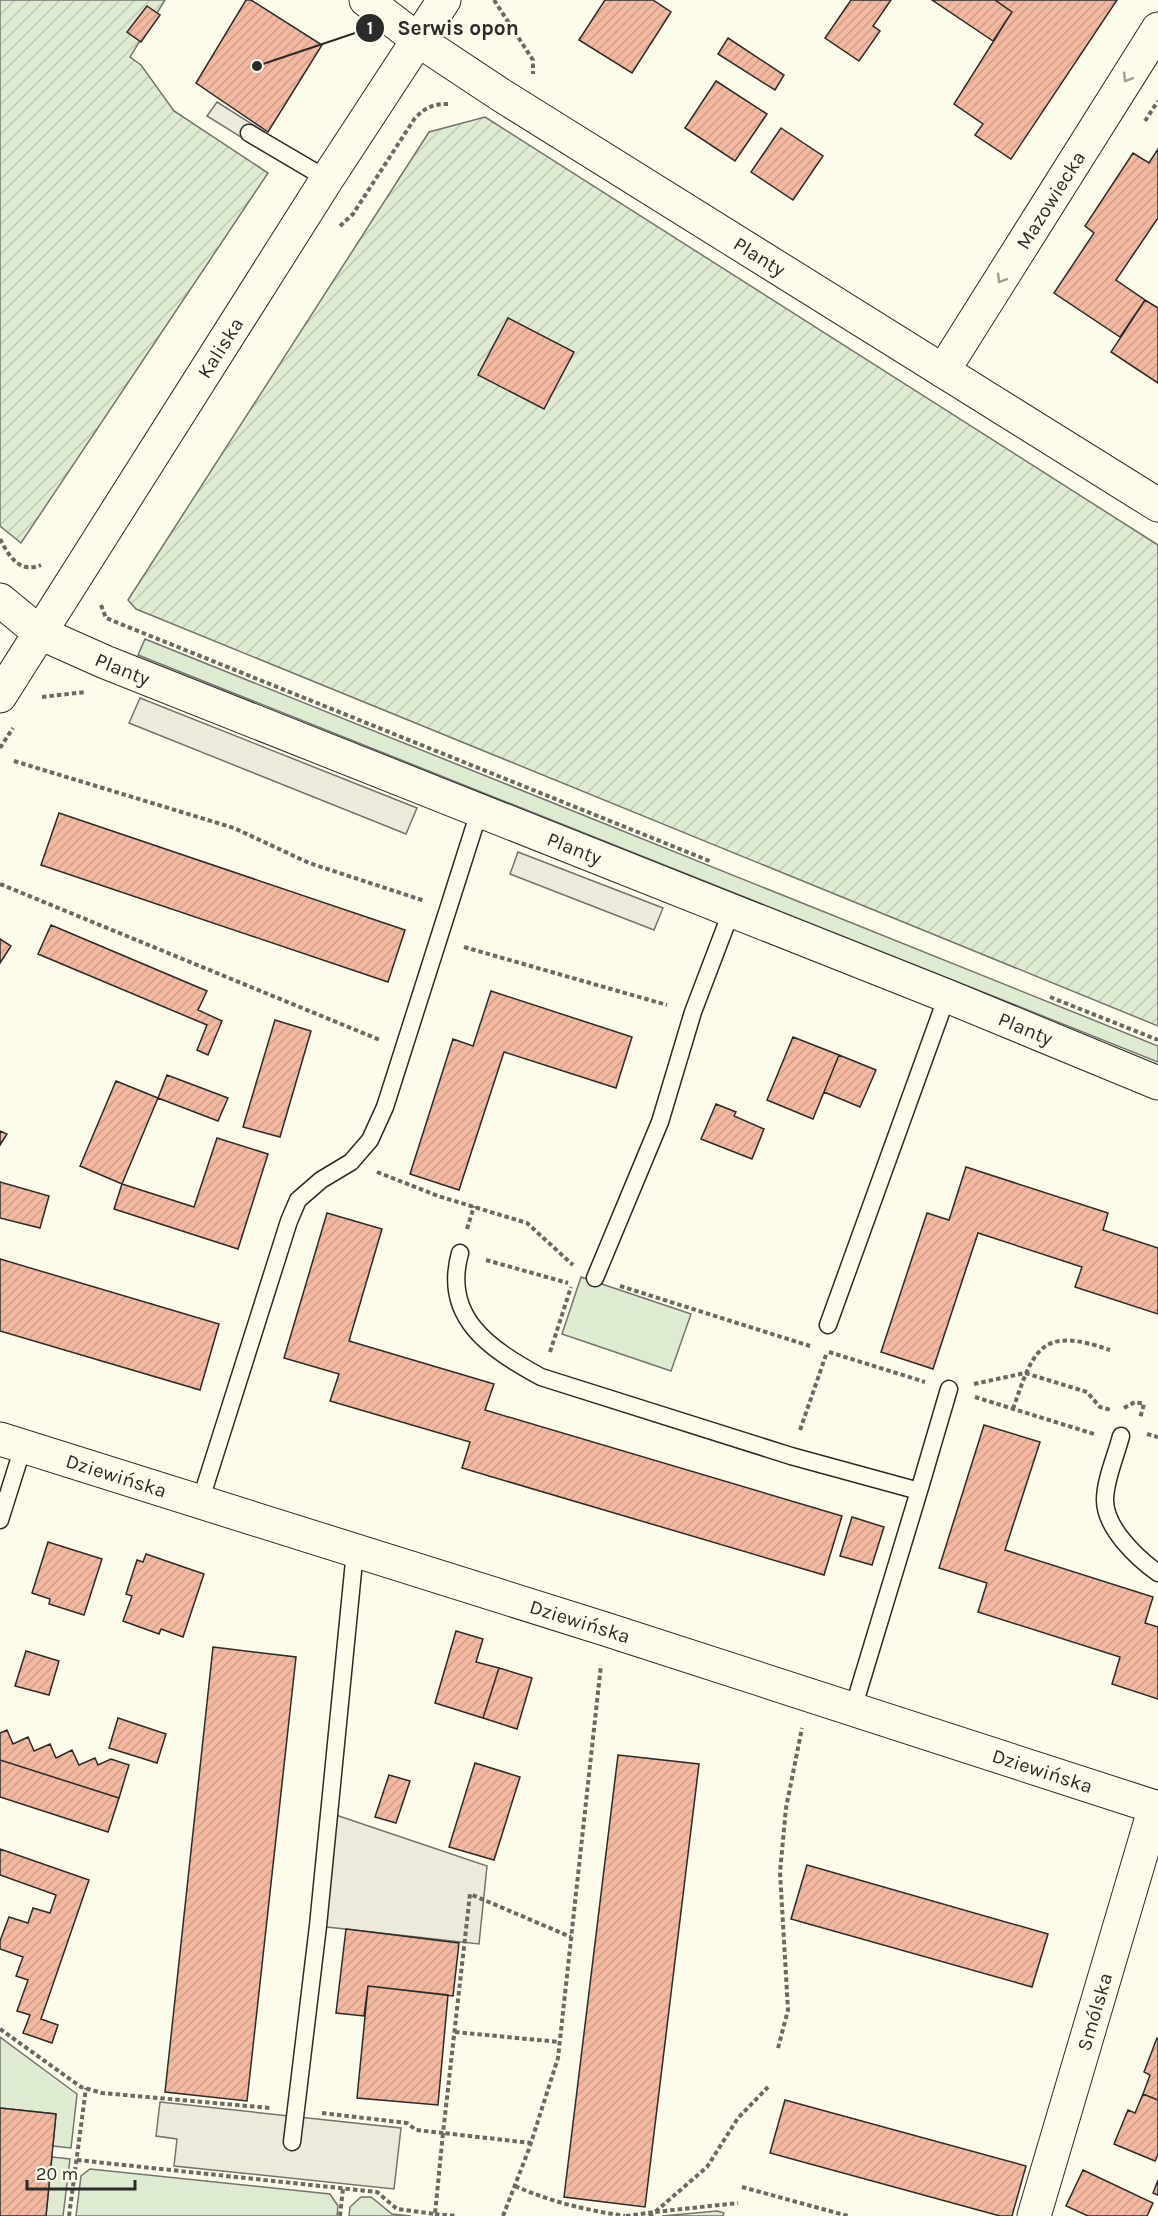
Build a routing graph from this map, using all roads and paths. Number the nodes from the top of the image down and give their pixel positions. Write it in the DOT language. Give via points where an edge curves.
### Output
graph roads {
  1 [pos="366,0"];
  2 [pos="444,0"];
  3 [pos="1157,34"];
  4 [pos="418,40"];
  5 [pos="454,104"];
  6 [pos="249,133"];
  7 [pos="327,179"];
  8 [pos="335,229"];
  9 [pos="943,371"];
  10 [pos="1158,505"];
  11 [pos="100,598"];
  12 [pos="0,600"];
  13 [pos="119,623"];
  14 [pos="39,633"];
  15 [pos="105,662"];
  16 [pos="33,703"];
  17 [pos="9,708"];
  18 [pos="0,748"];
  19 [pos="14,761"];
  20 [pos="479,812"];
  21 [pos="717,864"];
  22 [pos="0,884"];
  23 [pos="447,908"];
  24 [pos="730,912"];
  25 [pos="437,939"];
  26 [pos="946,996"];
  27 [pos="1048,996"];
  28 [pos="693,1012"];
  29 [pos="1158,1040"];
  30 [pos="403,1050"];
  31 [pos="1158,1083"];
  32 [pos="351,1162"];
  33 [pos="460,1253"];
  34 [pos="579,1271"];
  35 [pos="595,1278"];
  36 [pos="572,1284"];
  37 [pos="828,1325"];
  38 [pos="1110,1350"];
  39 [pos="827,1352"];
  40 [pos="1025,1373"];
  41 [pos="541,1377"];
  42 [pos="950,1389"];
  43 [pos="1013,1409"];
  44 [pos="1128,1433"];
  45 [pos="1158,1437"];
  46 [pos="11,1443"];
  47 [pos="791,1456"];
  48 [pos="919,1491"];
  49 [pos="200,1502"];
  50 [pos="0,1521"];
  51 [pos="355,1551"];
  52 [pos="1158,1573"];
  53 [pos="605,1629"];
  54 [pos="808,1695"];
  55 [pos="854,1709"];
  56 [pos="1156,1807"];
  57 [pos="571,1937"];
  58 [pos="0,2029"];
  59 [pos="454,2032"];
  60 [pos="560,2042"];
  61 [pos="778,2048"];
  62 [pos="768,2087"];
  63 [pos="86,2088"];
  64 [pos="296,2110"];
  65 [pos="443,2133"];
  66 [pos="292,2142"];
  67 [pos="531,2143"];
  68 [pos="77,2160"];
  69 [pos="515,2186"];
  70 [pos="742,2187"];
  71 [pos="344,2188"];
  72 [pos="738,2203"];
  73 [pos="655,2212"];
  74 [pos="435,2214"];
  75 [pos="447,2215"];
  76 [pos="69,2216"];
  77 [pos="340,2216"];
  78 [pos="456,2216"];
  79 [pos="503,2216"];
  80 [pos="625,2216"];
  81 [pos="649,2216"];
  82 [pos="848,2216"];
  83 [pos="1034,2216"];
  1 -- 4 [label="street, Planty"];
  2 -- 4 [label="street, Kaliska"];
  3 -- 9 [label="street, Mazowiecka, one-way"];
  4 -- 7 [label="street, Kaliska"];
  4 -- 9 [label="street, Planty"];
  5 -- 8 [label="path" via="434,104 424,109 353,214"];
  6 -- 7 [label="lane"];
  7 -- 14 [label="street, Kaliska"];
  9 -- 10 [label="street, Planty"];
  11 -- 13 [label="path" via="106,618"];
  12 -- 14 [label="street, Planty"];
  13 -- 15 [label="path"];
  13 -- 21 [label="path"];
  14 -- 15 [label="street, Planty"];
  14 -- 17 [label="street, Kaliska"];
  15 -- 16 [label="path" via="93,689 42,697"];
  15 -- 20 [label="street, Planty"];
  17 -- 18 [label="path"];
  19 -- 23 [label="path" via="234,828 309,863"];
  20 -- 23 [label="lane"];
  20 -- 24 [label="street, Planty"];
  22 -- 30 [label="path"];
  23 -- 25 [label="lane"];
  24 -- 26 [label="street, Planty"];
  24 -- 28 [label="lane"];
  25 -- 28 [label="path"];
  25 -- 30 [label="lane"];
  26 -- 31 [label="street, Planty"];
  26 -- 37 [label="lane"];
  27 -- 29 [label="path"];
  28 -- 35 [label="lane" via="660,1122"];
  30 -- 32 [label="lane" via="370,1140"];
  32 -- 34 [label="path" via="438,1196 527,1223"];
  32 -- 49 [label="lane" via="298,1200"];
  33 -- 36 [label="path"];
  33 -- 41 [label="lane" via="456,1295 462,1312 494,1346"];
  34 -- 35 [label="path"];
  34 -- 36 [label="path"];
  35 -- 39 [label="path"];
  36 -- 41 [label="path"];
  38 -- 40 [label="path" via="1085,1341 1057,1341 1036,1353"];
  39 -- 42 [label="path"];
  39 -- 47 [label="path"];
  40 -- 42 [label="path"];
  40 -- 43 [label="path"];
  40 -- 44 [label="path" via="1087,1392 1106,1410 1119,1410 1135,1402 1144,1404"];
  41 -- 47 [label="lane"];
  42 -- 43 [label="path"];
  42 -- 48 [label="lane"];
  43 -- 44 [label="path" via="1107,1438"];
  44 -- 45 [label="path"];
  44 -- 52 [label="lane" via="1104,1499 1107,1516 1120,1536"];
  46 -- 49 [label="street, Dziewińska"];
  46 -- 50 [label="lane"];
  47 -- 48 [label="lane"];
  48 -- 55 [label="lane"];
  49 -- 51 [label="street, Dziewińska"];
  51 -- 53 [label="street, Dziewińska"];
  51 -- 64 [label="lane"];
  53 -- 54 [label="street, Dziewińska"];
  53 -- 57 [label="path"];
  54 -- 55 [label="street, Dziewińska"];
  54 -- 61 [label="path" via="786,1808 780,1872 788,2010"];
  55 -- 56 [label="street, Dziewińska"];
  56 -- 83 [label="street, Smólska"];
  57 -- 59 [label="path" via="470,1894"];
  57 -- 60 [label="path"];
  58 -- 63 [label="path" via="54,2070"];
  59 -- 60 [label="path"];
  59 -- 65 [label="path"];
  60 -- 67 [label="path"];
  62 -- 73 [label="path" via="738,2118 707,2166"];
  63 -- 64 [label="path" via="102,2093"];
  63 -- 68 [label="path"];
  64 -- 65 [label="path" via="407,2123 416,2130"];
  64 -- 66 [label="lane"];
  65 -- 67 [label="path"];
  65 -- 74 [label="path"];
  67 -- 69 [label="path"];
  68 -- 71 [label="path"];
  68 -- 76 [label="path"];
  69 -- 79 [label="path"];
  69 -- 80 [label="path" via="580,2210"];
  70 -- 82 [label="path"];
  71 -- 74 [label="path" via="377,2192 397,2209"];
  71 -- 77 [label="path"];
  72 -- 73 [label="path"];
  73 -- 80 [label="path"];
  73 -- 81 [label="path"];
  74 -- 75 [label="path"];
  75 -- 78 [label="path"];
}
